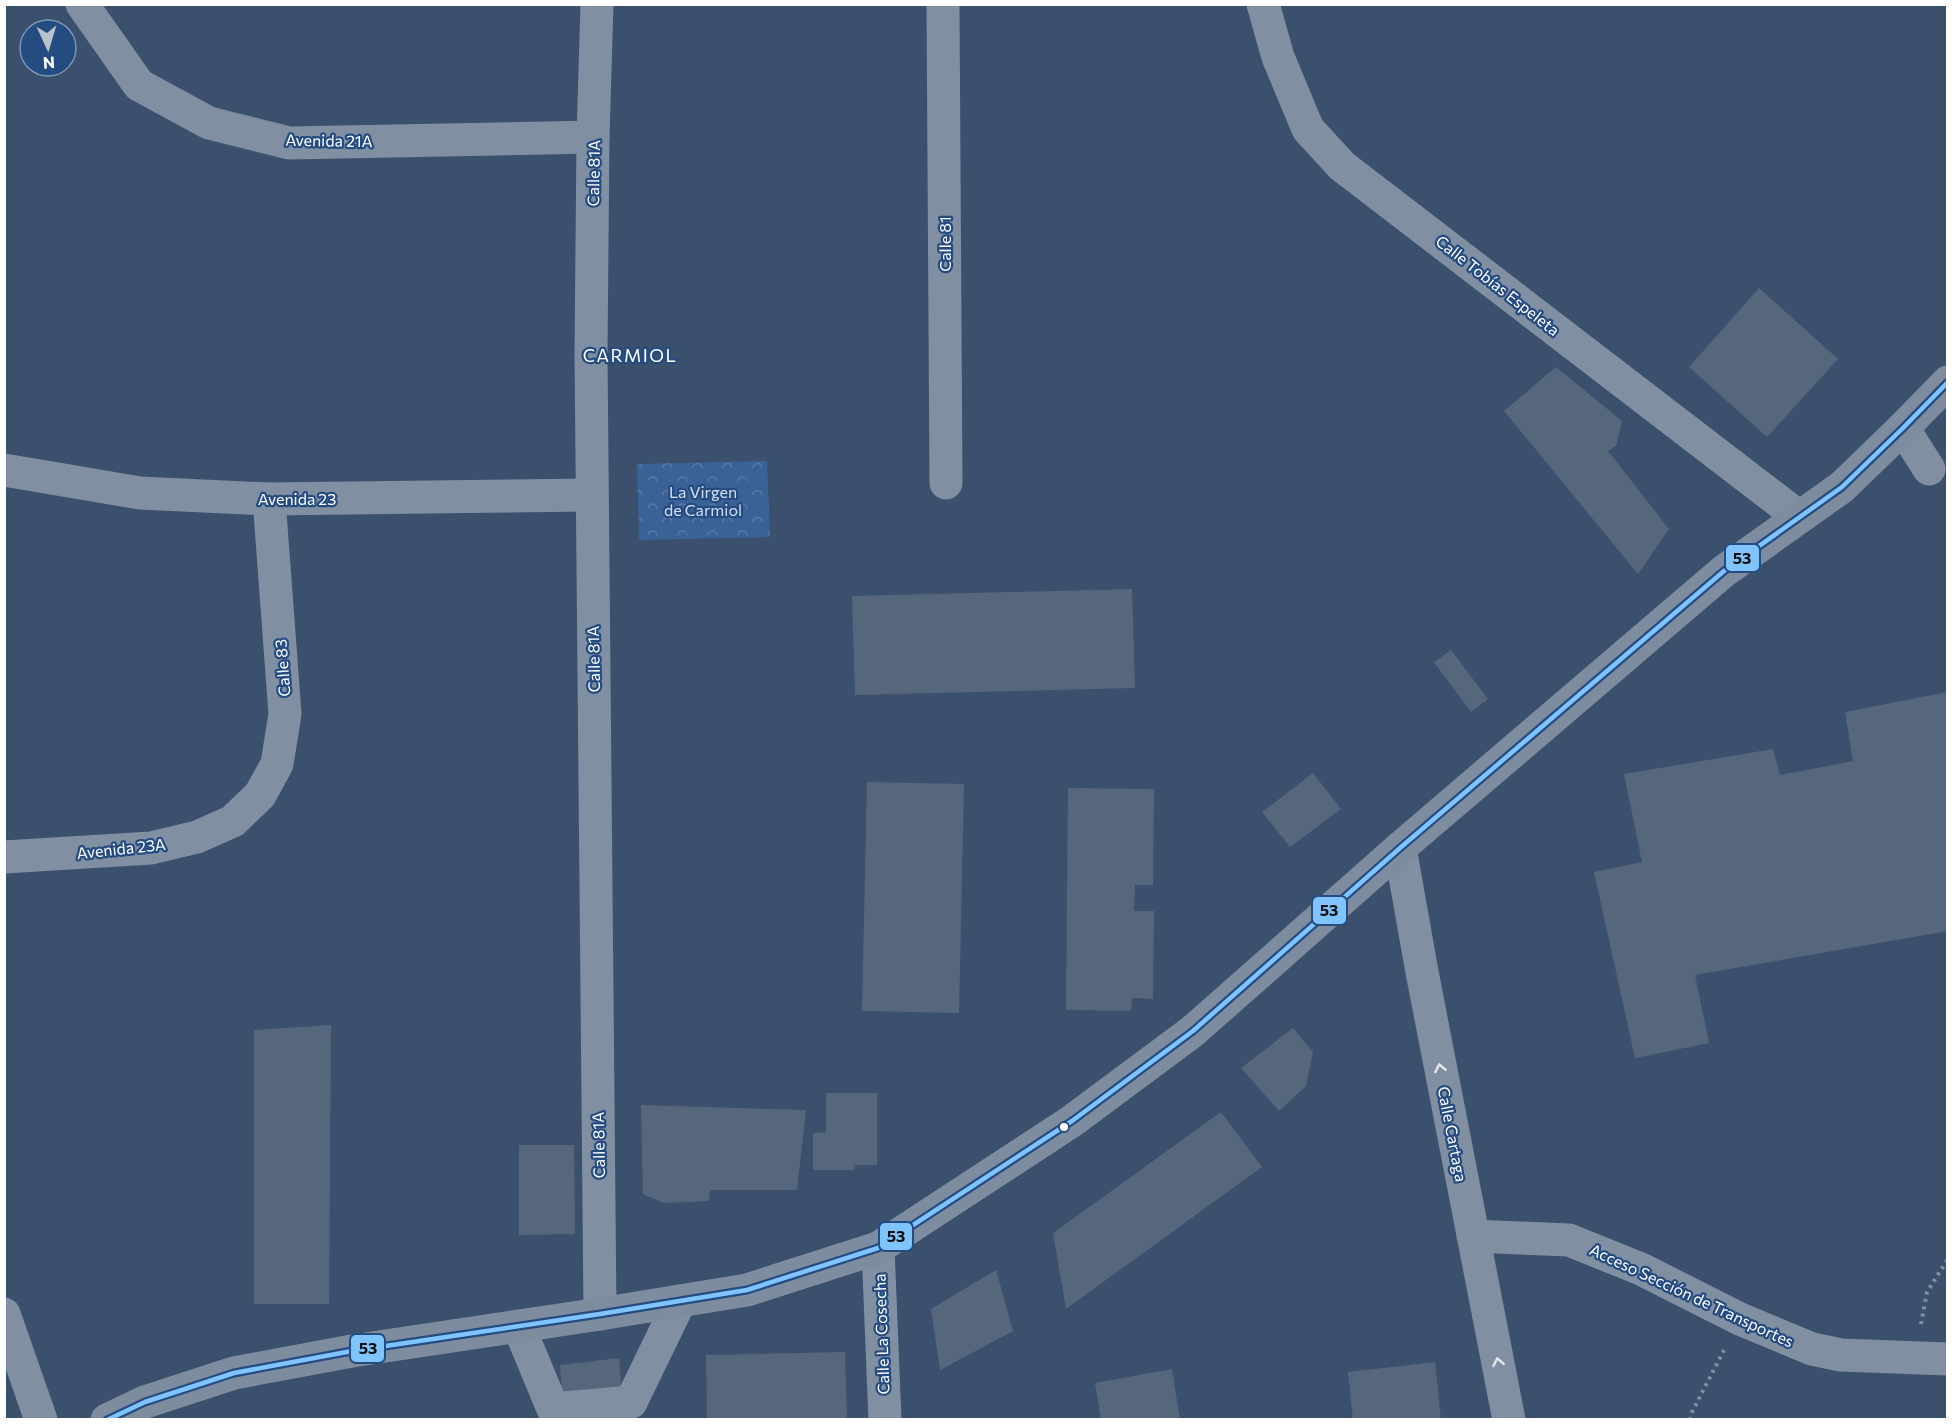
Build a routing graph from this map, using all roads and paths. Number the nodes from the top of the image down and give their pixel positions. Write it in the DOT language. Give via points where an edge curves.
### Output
graph roads {
  1 [pos="82,4"];
  2 [pos="597,4"];
  3 [pos="943,4"];
  4 [pos="1263,4"];
  5 [pos="593,137"];
  6 [pos="1947,382"];
  7 [pos="1903,428"];
  8 [pos="1929,469"];
  9 [pos="4,470"];
  10 [pos="946,483"];
  11 [pos="591,495"];
  12 [pos="269,499"];
  13 [pos="1798,516"];
  14 [pos="233,821"];
  15 [pos="1400,848"];
  16 [pos="4,857"];
  17 [pos="1473,1236"];
  18 [pos="878,1248"];
  19 [pos="1947,1259"];
  20 [pos="680,1301"];
  21 [pos="4,1314"];
  22 [pos="600,1314"];
  23 [pos="1740,1319"];
  24 [pos="519,1327"];
  25 [pos="1914,1359"];
  26 [pos="1947,1359"];
  27 [pos="41,1419"];
  28 [pos="107,1419"];
  29 [pos="885,1419"];
  30 [pos="1509,1419"];
  31 [pos="1690,1419"];
  1 -- 5 [label="street, Avenida 21A" via="139,85 209,123 289,143"];
  2 -- 5 [label="street, Calle 81A"];
  3 -- 10 [label="street, Calle 81"];
  4 -- 13 [label="street, Calle Tobías Espeleta" via="1278,57 1308,129 1342,166"];
  5 -- 11 [label="street, Calle 81A"];
  6 -- 7 [label="main road"];
  7 -- 8 [label="street"];
  7 -- 13 [label="main road" via="1842,487"];
  9 -- 12 [label="street, Avenida 23" via="140,493"];
  11 -- 12 [label="street, Avenida 23"];
  11 -- 22 [label="street, Calle 81A"];
  12 -- 14 [label="street, Calle 83" via="285,714 277,764 260,795"];
  13 -- 15 [label="main road" via="1724,571"];
  14 -- 16 [label="street, Avenida 23A" via="197,837 151,848"];
  17 -- 15 [label="street, Calle Cartaga, one-way"];
  15 -- 18 [label="main road" via="1193,1030 1105,1098"];
  17 -- 23 [label="street, Acceso Sección de Transportes" via="1569,1240 1641,1269"];
  30 -- 17 [label="street, Calle Cartaga, one-way"];
  18 -- 20 [label="main road" via="747,1290"];
  18 -- 29 [label="street, Calle La Cosecha"];
  19 -- 25 [label="path" via="1928,1292"];
  20 -- 22 [label="main road"];
  20 -- 24 [label="street" via="631,1402 553,1409"];
  21 -- 27 [label="street"];
  22 -- 24 [label="main road"];
  23 -- 25 [label="street, Acceso Sección de Transportes" via="1812,1349 1841,1355"];
  23 -- 31 [label="path"];
  24 -- 28 [label="main road" via="234,1373 145,1402"];
  25 -- 26 [label="street, Acceso Sección de Transportes"];
}
